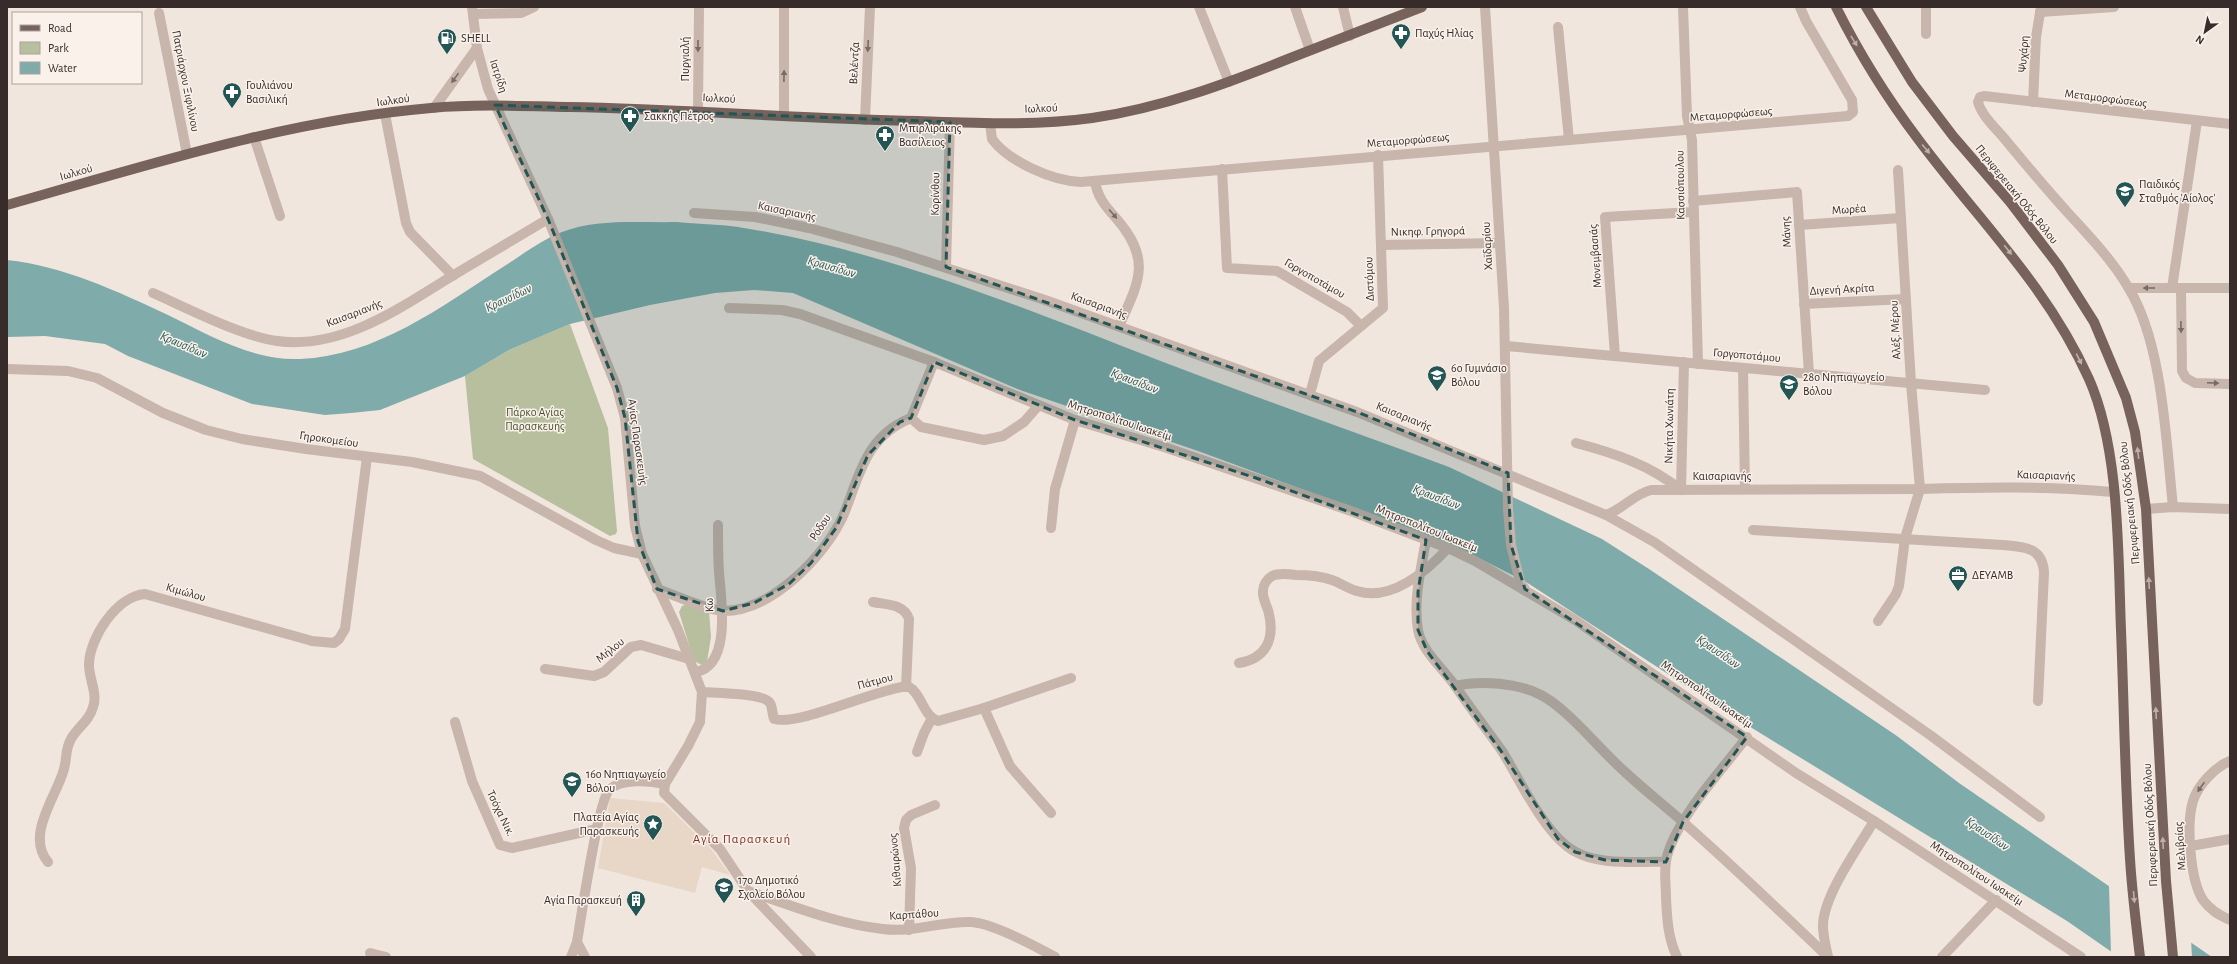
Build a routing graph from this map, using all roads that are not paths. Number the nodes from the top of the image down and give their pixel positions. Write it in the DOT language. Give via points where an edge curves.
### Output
graph roads {
  1 [pos="534,7"];
  2 [pos="699,7"];
  3 [pos="784,7"];
  4 [pos="870,7"];
  5 [pos="1199,7"];
  6 [pos="1295,7"];
  7 [pos="1343,7"];
  8 [pos="1422,7"];
  9 [pos="1486,7"];
  10 [pos="1683,7"];
  11 [pos="1800,7"];
  12 [pos="1836,7"];
  13 [pos="1866,7"];
  14 [pos="1926,7"];
  15 [pos="2114,7"];
  16 [pos="2040,10"];
  17 [pos="472,11"];
  18 [pos="159,13"];
  19 [pos="1558,27"];
  20 [pos="1926,34"];
  21 [pos="1350,36"];
  22 [pos="477,48"];
  23 [pos="1310,50"];
  24 [pos="1229,82"];
  25 [pos="2033,102"];
  26 [pos="495,105"];
  27 [pos="434,108"];
  28 [pos="698,110"];
  29 [pos="385,114"];
  30 [pos="784,115"];
  31 [pos="865,120"];
  32 [pos="2197,121"];
  33 [pos="950,122"];
  34 [pos="990,123"];
  35 [pos="2230,124"];
  36 [pos="1689,130"];
  37 [pos="254,137"];
  38 [pos="1568,140"];
  39 [pos="1494,146"];
  40 [pos="187,154"];
  41 [pos="1378,155"];
  42 [pos="1222,169"];
  43 [pos="1898,170"];
  44 [pos="1095,181"];
  45 [pos="1693,201"];
  46 [pos="7,205"];
  47 [pos="1693,212"];
  48 [pos="694,213"];
  49 [pos="280,216"];
  50 [pos="1901,218"];
  51 [pos="548,219"];
  52 [pos="1799,225"];
  53 [pos="1500,243"];
  54 [pos="1381,245"];
  55 [pos="946,267"];
  56 [pos="453,276"];
  57 [pos="2129,288"];
  58 [pos="2176,288"];
  59 [pos="2230,288"];
  60 [pos="153,293"];
  61 [pos="1906,299"];
  62 [pos="1804,304"];
  63 [pos="729,308"];
  64 [pos="1119,326"];
  65 [pos="1361,326"];
  66 [pos="1506,346"];
  67 [pos="1615,356"];
  68 [pos="934,362"];
  69 [pos="1684,362"];
  70 [pos="1698,364"];
  71 [pos="1743,368"];
  72 [pos="7,369"];
  73 [pos="1809,374"];
  74 [pos="1911,383"];
  75 [pos="2230,384"];
  76 [pos="1985,390"];
  77 [pos="1310,394"];
  78 [pos="1038,406"];
  79 [pos="911,418"];
  80 [pos="1075,420"];
  81 [pos="1576,444"];
  82 [pos="367,457"];
  83 [pos="1508,473"];
  84 [pos="1745,489"];
  85 [pos="1920,489"];
  86 [pos="1680,490"];
  87 [pos="2113,492"];
  88 [pos="2173,507"];
  89 [pos="2230,509"];
  90 [pos="2146,510"];
  91 [pos="1606,515"];
  92 [pos="718,525"];
  93 [pos="1051,528"];
  94 [pos="1752,530"];
  95 [pos="1905,538"];
  96 [pos="1426,540"];
  97 [pos="1448,548"];
  98 [pos="642,554"];
  99 [pos="1420,572"];
  100 [pos="1522,585"];
  101 [pos="658,589"];
  102 [pos="874,602"];
  103 [pos="723,611"];
  104 [pos="1878,621"];
  105 [pos="689,659"];
  106 [pos="1239,663"];
  107 [pos="545,669"];
  108 [pos="696,672"];
  109 [pos="1071,678"];
  110 [pos="906,686"];
  111 [pos="1455,686"];
  112 [pos="702,692"];
  113 [pos="2038,701"];
  114 [pos="984,708"];
  115 [pos="932,718"];
  116 [pos="455,722"];
  117 [pos="1747,738"];
  118 [pos="917,752"];
  119 [pos="2230,761"];
  120 [pos="665,784"];
  121 [pos="935,805"];
  122 [pos="1051,813"];
  123 [pos="2040,817"];
  124 [pos="1874,821"];
  125 [pos="1683,822"];
  126 [pos="597,830"];
  127 [pos="2230,839"];
  128 [pos="2191,846"];
  129 [pos="48,862"];
  130 [pos="1666,862"];
  131 [pos="748,891"];
  132 [pos="1996,900"];
  133 [pos="2230,920"];
  134 [pos="909,930"];
  135 [pos="577,942"];
  136 [pos="370,953"];
  137 [pos="807,956"];
  138 [pos="386,957"];
  139 [pos="571,957"];
  140 [pos="585,957"];
  141 [pos="1055,957"];
  142 [pos="1677,957"];
  143 [pos="1828,957"];
  144 [pos="1942,957"];
  145 [pos="2082,957"];
  146 [pos="2140,957"];
  147 [pos="2173,957"];
  1 -- 17 [label="street" via="521,13"];
  2 -- 28 [label="street, Πυργιαλή, one-way"];
  30 -- 3 [label="street, one-way"];
  4 -- 31 [label="street, Βελέντζα, one-way"];
  5 -- 24 [label="street"];
  6 -- 23 [label="street"];
  7 -- 21 [label="street"];
  8 -- 21 [label="main road, Ιωλκού"];
  9 -- 39 [label="street, Χαϊδαρίου"];
  10 -- 36 [label="street, Κασσιόπουλου"];
  11 -- 36 [label="street, Μεταμορφώσεως" via="1852,100 1853,112 1845,117"];
  12 -- 87 [label="main road, Περιφερειακή Οδός Βόλου, one-way" via="1876,78 1918,139 2022,267 2058,319 2090,381 2100,412 2108,446"];
  90 -- 13 [label="main road, Περιφερειακή Οδός Βόλου, one-way" via="2135,432 2126,398 2094,322 2058,265 1912,82"];
  14 -- 20 [label="street"];
  15 -- 16 [label="street"];
  16 -- 25 [label="street, Ψυχάρη"];
  17 -- 22 [label="street, Ιατρίδη"];
  18 -- 40 [label="street, Πατριάρχου Ξιφιλίνου"];
  19 -- 38 [label="street"];
  21 -- 23 [label="main road, Ιωλκού"];
  22 -- 26 [label="street, Ιατρίδη"];
  22 -- 27 [label="street, one-way"];
  23 -- 24 [label="main road, Ιωλκού"];
  24 -- 34 [label="main road, Ιωλκού" via="1105,116"];
  25 -- 32 [label="street, Μεταμορφώσεως"];
  25 -- 57 [label="street, Μεταμορφώσεως" via="1980,97 1979,104 2030,170 2102,252"];
  26 -- 27 [label="main road, Ιωλκού"];
  26 -- 28 [label="main road, Ιωλκού"];
  26 -- 51 [label="street, Αγίας Παρασκευής"];
  27 -- 29 [label="main road, Ιωλκού"];
  28 -- 30 [label="main road, Ιωλκού"];
  29 -- 37 [label="main road, Ιωλκού"];
  29 -- 56 [label="street" via="406,223 410,232"];
  30 -- 31 [label="main road, Ιωλκού"];
  31 -- 33 [label="main road, Ιωλκού"];
  32 -- 35 [label="street, Μεταμορφώσεως"];
  32 -- 58 [label="street"];
  33 -- 34 [label="main road, Ιωλκού"];
  33 -- 55 [label="street, Κορίνθου"];
  34 -- 44 [label="street, Μεταμορφώσεως" via="994,142 1020,162 1062,180"];
  36 -- 38 [label="street, Μεταμορφώσεως"];
  36 -- 45 [label="street, Κασσιόπουλου" via="1692,140"];
  37 -- 40 [label="main road, Ιωλκού"];
  37 -- 49 [label="street"];
  38 -- 39 [label="street, Μεταμορφώσεως"];
  39 -- 41 [label="street, Μεταμορφώσεως"];
  39 -- 53 [label="street, Χαϊδαρίου"];
  40 -- 46 [label="main road, Ιωλκού"];
  41 -- 42 [label="street, Μεταμορφώσεως"];
  41 -- 54 [label="street, Διστόμου"];
  42 -- 44 [label="street, Μεταμορφώσεως"];
  42 -- 65 [label="street, Γοργοποτάμου" via="1227,268 1277,271 1347,312"];
  43 -- 50 [label="street, Αλέξ. Μέρου"];
  44 -- 64 [label="street, one-way" via="1100,198 1133,241 1139,261 1135,291"];
  45 -- 47 [label="street, Κασσιόπουλου"];
  45 -- 52 [label="street, Μάνης" via="1797,192"];
  47 -- 67 [label="street, Μονεμβασιάς" via="1605,217"];
  47 -- 70 [label="street, Κασσιόπουλου"];
  48 -- 55 [label="street, Καισαριανής" via="734,214 784,223"];
  50 -- 52 [label="street, Μωρέα"];
  50 -- 61 [label="street, Αλέξ. Μέρου"];
  51 -- 56 [label="street, Καισαριανής"];
  51 -- 98 [label="street, Αγίας Παρασκευής" via="621,401 627,434 635,526"];
  52 -- 62 [label="street, Μάνης"];
  53 -- 54 [label="street, Νικηφ. Γρηγορά"];
  53 -- 66 [label="street, Χαϊδαρίου"];
  54 -- 65 [label="street, Διστόμου" via="1383,308"];
  55 -- 64 [label="street, Καισαριανής"];
  56 -- 60 [label="street, Καισαριανής" via="401,308 356,329 321,339 294,342 270,340 251,334"];
  58 -- 57 [label="street, one-way"];
  57 -- 88 [label="street" via="2145,322 2153,354"];
  58 -- 59 [label="street"];
  58 -- 75 [label="street, one-way" via="2182,371 2188,381 2195,383"];
  61 -- 62 [label="street, Διγενή Ακρίτα"];
  61 -- 74 [label="street, Αλέξ. Μέρου"];
  62 -- 73 [label="street, Μάνης"];
  63 -- 68 [label="street, Μητροπολίτου Ιωακείμ" via="800,314"];
  64 -- 77 [label="street, Καισαριανής"];
  65 -- 77 [label="street, Διστόμου" via="1319,360"];
  66 -- 67 [label="street, Γοργοποτάμου"];
  66 -- 83 [label="street, Χαϊδαρίου"];
  67 -- 69 [label="street, Γοργοποτάμου"];
  68 -- 78 [label="street, Μητροπολίτου Ιωακείμ"];
  68 -- 79 [label="street"];
  69 -- 70 [label="street, Γοργοποτάμου"];
  69 -- 86 [label="street, Νικήτα Χωνιάτη"];
  70 -- 71 [label="street, Γοργοποτάμου"];
  71 -- 73 [label="street, Γοργοποτάμου"];
  71 -- 84 [label="street"];
  72 -- 82 [label="street, Γηροκομείου" via="79,373 107,382 163,413 206,430 242,439"];
  73 -- 74 [label="street, Γοργοποτάμου"];
  74 -- 76 [label="street, Γοργοποτάμου"];
  74 -- 85 [label="street, Αλέξ. Μέρου"];
  77 -- 83 [label="street, Καισαριανής"];
  78 -- 79 [label="street" via="1024,422 1003,436 984,440 926,429"];
  78 -- 80 [label="street, Μητροπολίτου Ιωακείμ"];
  79 -- 103 [label="street, Ρόδου" via="900,422 877,442 861,465 843,515 811,563 779,592 737,609"];
  80 -- 93 [label="street" via="1055,489"];
  80 -- 96 [label="street, Μητροπολίτου Ιωακείμ" via="1256,478"];
  81 -- 86 [label="street" via="1614,453 1666,478"];
  82 -- 98 [label="street, Γηροκομείου" via="412,462 480,476 596,540 614,548"];
  82 -- 129 [label="street, Κιμώλου" via="348,616 343,634 334,643 312,641 145,594 139,594 129,600 106,621 94,642 89,660 93,708 68,744 64,769 44,815 40,848"];
  83 -- 91 [label="street, Καισαριανής"];
  83 -- 100 [label="street, Χαϊδαρίου" via="1511,545"];
  84 -- 85 [label="street, Καισαριανής"];
  84 -- 86 [label="street, Καισαριανής"];
  85 -- 87 [label="street, Καισαριανής" via="2021,487"];
  85 -- 95 [label="street"];
  86 -- 91 [label="street, Καισαριανής" via="1643,492 1615,512"];
  87 -- 146 [label="main road, Περιφερειακή Οδός Βόλου, one-way" via="2117,524 2130,858"];
  88 -- 89 [label="street"];
  88 -- 90 [label="street"];
  147 -- 90 [label="main road, Περιφερειακή Οδός Βόλου, one-way" via="2166,881"];
  91 -- 123 [label="street" via="1654,542 1930,735"];
  92 -- 103 [label="street, Κω"];
  94 -- 95 [label="street"];
  95 -- 104 [label="street" via="1899,586"];
  95 -- 113 [label="street" via="2016,546 2038,554 2042,560 2044,573"];
  96 -- 97 [label="street, Μητροπολίτου Ιωακείμ"];
  96 -- 99 [label="street"];
  97 -- 99 [label="street" via="1431,567"];
  97 -- 100 [label="street, Μητροπολίτου Ιωακείμ"];
  98 -- 101 [label="street, Αγίας Παρασκευής"];
  99 -- 106 [label="street" via="1394,589 1367,594 1326,578 1272,575 1262,591 1271,625 1270,636 1260,655 1251,661"];
  99 -- 111 [label="street" via="1418,630 1427,651"];
  100 -- 117 [label="street, Μητροπολίτου Ιωακείμ"];
  101 -- 103 [label="street"];
  101 -- 105 [label="street, Αγίας Παρασκευής"];
  102 -- 110 [label="street" via="900,607 906,611 909,619"];
  103 -- 108 [label="street, Κω" via="721,635 713,662 703,671"];
  105 -- 107 [label="street, Μήλου" via="641,645 631,647 604,672 594,676"];
  105 -- 108 [label="street, Αγίας Παρασκευής"];
  108 -- 112 [label="street, Αγίας Παρασκευής"];
  109 -- 114 [label="street"];
  110 -- 112 [label="street, Πάτμου" via="811,715 780,720 774,719 771,704 767,700 740,694"];
  110 -- 115 [label="street, Πάτμου" via="914,690"];
  111 -- 125 [label="street" via="1509,686 1544,696 1628,775"];
  111 -- 130 [label="street" via="1502,751 1549,827 1566,846 1575,852 1605,860"];
  112 -- 120 [label="street, Αγίας Παρασκευής" via="702,712 698,728"];
  114 -- 115 [label="street" via="938,721"];
  114 -- 122 [label="street" via="1010,766"];
  115 -- 118 [label="street"];
  116 -- 126 [label="street, Τσόχα Νικ." via="472,781 500,845 512,848"];
  117 -- 124 [label="street, Μητροπολίτου Ιωακείμ" via="1796,774"];
  117 -- 125 [label="street"];
  119 -- 128 [label="street, Μελιβοίας, one-way" via="2214,771 2193,799 2190,818"];
  120 -- 126 [label="street" via="641,781 612,788 605,798"];
  120 -- 131 [label="street" via="665,795 720,849"];
  121 -- 134 [label="street, Κιθαιρώνος" via="911,815 906,820 904,828 911,868"];
  124 -- 132 [label="street, Μητροπολίτου Ιωακείμ"];
  124 -- 143 [label="street" via="1838,883 1826,911 1823,927"];
  125 -- 130 [label="street"];
  125 -- 143 [label="street"];
  126 -- 135 [label="street"];
  127 -- 128 [label="street"];
  128 -- 133 [label="street, Μελιβοίας" via="2197,886 2202,898 2216,913"];
  130 -- 142 [label="street" via="1669,935"];
  131 -- 134 [label="street, Καρπάθου" via="855,924"];
  131 -- 137 [label="street"];
  132 -- 144 [label="street"];
  132 -- 145 [label="street, Μητροπολίτου Ιωακείμ"];
  134 -- 141 [label="street, Καρπάθου" via="972,922 1013,935"];
  135 -- 139 [label="street"];
  135 -- 140 [label="street"];
  136 -- 138 [label="street"];
}
